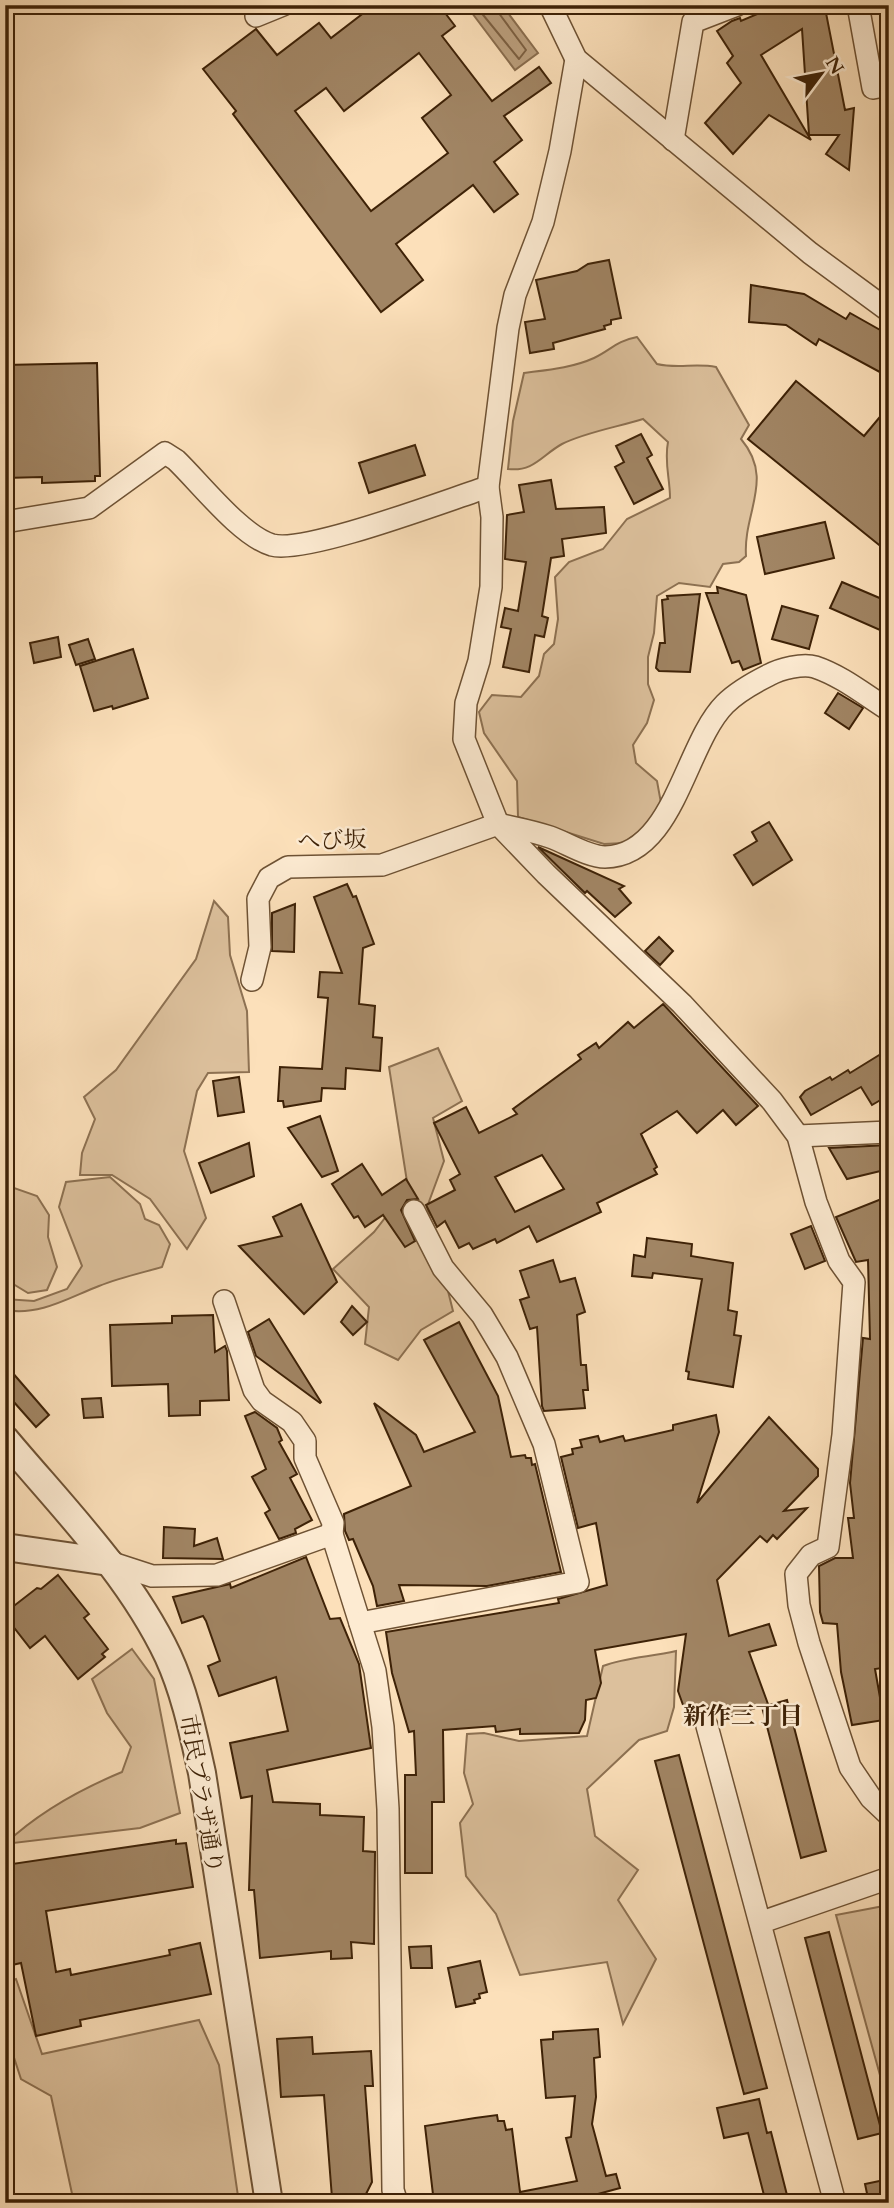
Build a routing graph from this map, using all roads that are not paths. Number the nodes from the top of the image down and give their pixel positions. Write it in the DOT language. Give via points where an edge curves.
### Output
graph roads {
  1 [pos="283,5"];
  2 [pos="550,5"];
  3 [pos="737,5"];
  4 [pos="858,5"];
  5 [pos="256,16"];
  6 [pos="576,59"];
  7 [pos="889,86"];
  8 [pos="673,141"];
  9 [pos="889,311"];
  10 [pos="488,487"];
  11 [pos="5,522"];
  12 [pos="889,710"];
  13 [pos="498,824"];
  14 [pos="252,980"];
  15 [pos="889,1132"];
  16 [pos="798,1136"];
  17 [pos="414,1211"];
  18 [pos="224,1301"];
  19 [pos="5,1439"];
  20 [pos="332,1534"];
  21 [pos="5,1547"];
  22 [pos="109,1562"];
  23 [pos="360,1623"];
  24 [pos="707,1726"];
  25 [pos="889,1815"];
  26 [pos="889,1878"];
  27 [pos="762,1922"];
  28 [pos="269,2203"];
  29 [pos="397,2203"];
  30 [pos="835,2203"];
  1 -- 5 [label="street"];
  2 -- 6 [label="street"];
  3 -- 8 [label="street" via="694,22"];
  4 -- 7 [label="street" via="873,88"];
  6 -- 8 [label="street"];
  6 -- 10 [label="street" via="543,222 515,295 508,328"];
  8 -- 9 [label="street"];
  10 -- 11 [label="street" via="305,546 272,545 250,533 165,453 89,508"];
  10 -- 13 [label="street" via="491,587 479,661 466,703 464,739"];
  12 -- 13 [label="street" via="812,666 779,670 723,705 664,817 648,838 627,851 604,857 546,835"];
  13 -- 14 [label="street, へび坂" via="382,865 288,867 269,878 257,899 261,947"];
  13 -- 16 [label="street" via="682,1004 772,1101"];
  15 -- 16 [label="street"];
  16 -- 25 [label="street" via="820,1213 839,1261 854,1282 843,1434 828,1547 811,1555 796,1574 799,1605 850,1768"];
  17 -- 23 [label="street" via="443,1268 508,1356 544,1444 578,1582"];
  18 -- 20 [label="street" via="254,1390 292,1422 305,1441 305,1458 333,1523"];
  19 -- 22 [label="street, 市民プラザ通り"];
  20 -- 22 [label="street" via="217,1575 152,1576"];
  20 -- 23 [label="street"];
  21 -- 22 [label="street"];
  22 -- 28 [label="street, 市民プラザ通り" via="134,1594 168,1656 189,1713"];
  23 -- 29 [label="street" via="374,1671 384,1741 393,2190"];
  24 -- 27 [label="street"];
  26 -- 27 [label="street"];
  27 -- 30 [label="street"];
}
